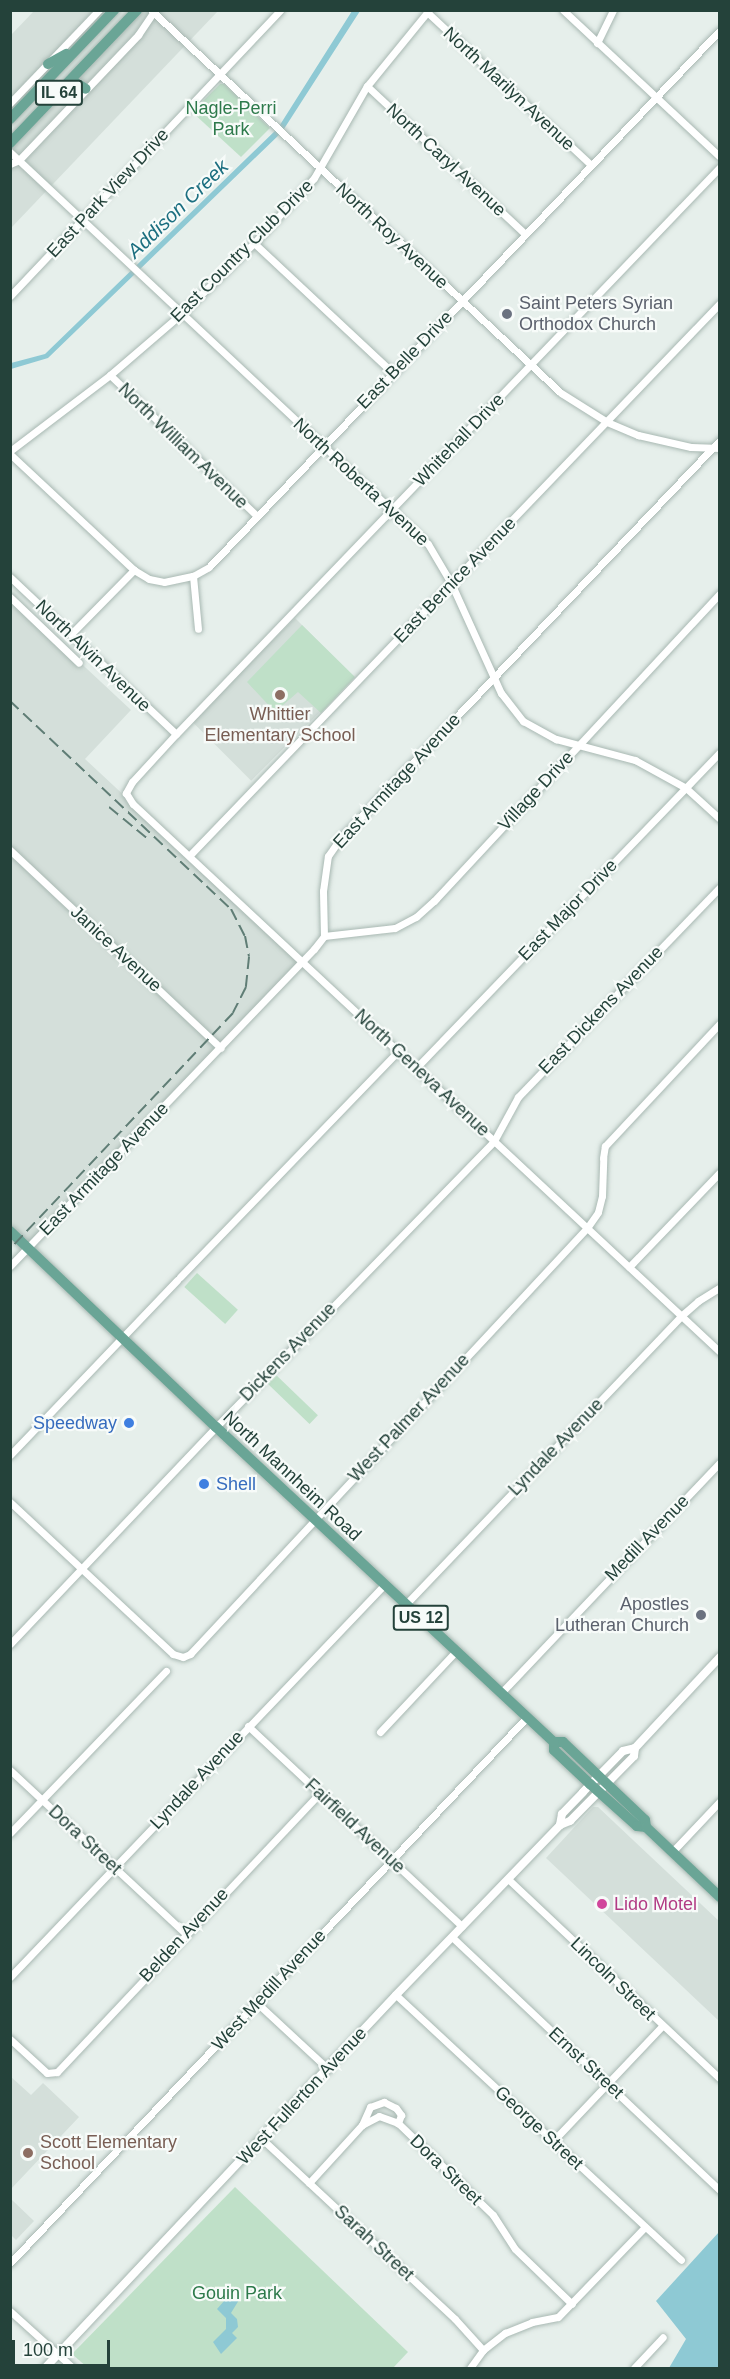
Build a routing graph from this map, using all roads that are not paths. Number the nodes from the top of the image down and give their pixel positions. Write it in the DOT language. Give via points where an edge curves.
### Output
graph roads {
  1 [pos="99,10"];
  2 [pos="114,10"];
  3 [pos="137,10"];
  4 [pos="280,10"];
  5 [pos="563,10"];
  6 [pos="613,10"];
  7 [pos="153,11"];
  8 [pos="428,11"];
  9 [pos="720,30"];
  10 [pos="597,43"];
  11 [pos="81,44"];
  12 [pos="48,64"];
  13 [pos="219,74"];
  14 [pos="71,80"];
  15 [pos="367,86"];
  16 [pos="86,89"];
  17 [pos="656,97"];
  18 [pos="10,103"];
  19 [pos="10,119"];
  20 [pos="10,143"];
  21 [pos="10,152"];
  22 [pos="720,157"];
  23 [pos="19,160"];
  24 [pos="10,164"];
  25 [pos="591,165"];
  26 [pos="720,167"];
  27 [pos="320,169"];
  28 [pos="83,220"];
  29 [pos="525,234"];
  30 [pos="254,243"];
  31 [pos="10,296"];
  32 [pos="461,302"];
  33 [pos="720,303"];
  34 [pos="183,313"];
  35 [pos="530,366"];
  36 [pos="392,372"];
  37 [pos="110,375"];
  38 [pos="607,422"];
  39 [pos="720,440"];
  40 [pos="323,446"];
  41 [pos="716,448"];
  42 [pos="10,453"];
  43 [pos="392,510"];
  44 [pos="257,516"];
  45 [pos="134,570"];
  46 [pos="194,576"];
  47 [pos="10,577"];
  48 [pos="452,584"];
  49 [pos="720,593"];
  50 [pos="11,599"];
  51 [pos="198,629"];
  52 [pos="71,634"];
  53 [pos="79,663"];
  54 [pos="493,678"];
  55 [pos="176,734"];
  56 [pos="579,745"];
  57 [pos="720,752"];
  58 [pos="686,788"];
  59 [pos="126,793"];
  60 [pos="720,819"];
  61 [pos="10,850"];
  62 [pos="190,855"];
  63 [pos="720,887"];
  64 [pos="324,936"];
  65 [pos="303,962"];
  66 [pos="720,1023"];
  67 [pos="221,1048"];
  68 [pos="398,1051"];
  69 [pos="416,1068"];
  70 [pos="494,1141"];
  71 [pos="720,1172"];
  72 [pos="587,1228"];
  73 [pos="10,1231"];
  74 [pos="28,1248"];
  75 [pos="10,1266"];
  76 [pos="629,1267"];
  77 [pos="720,1287"];
  78 [pos="681,1316"];
  79 [pos="122,1337"];
  80 [pos="720,1352"];
  81 [pos="216,1427"];
  82 [pos="10,1455"];
  83 [pos="720,1462"];
  84 [pos="10,1502"];
  85 [pos="315,1519"];
  86 [pos="81,1569"];
  87 [pos="385,1584"];
  88 [pos="406,1604"];
  89 [pos="10,1644"];
  90 [pos="456,1651"];
  91 [pos="720,1657"];
  92 [pos="166,1671"];
  93 [pos="501,1693"];
  94 [pos="527,1717"];
  95 [pos="248,1726"];
  96 [pos="380,1732"];
  97 [pos="554,1742"];
  98 [pos="10,1770"];
  99 [pos="603,1780"];
  100 [pos="594,1788"];
  101 [pos="320,1793"];
  102 [pos="42,1799"];
  103 [pos="720,1801"];
  104 [pos="646,1827"];
  105 [pos="10,1833"];
  106 [pos="672,1852"];
  107 [pos="391,1860"];
  108 [pos="114,1867"];
  109 [pos="508,1879"];
  110 [pos="720,1897"];
  111 [pos="462,1926"];
  112 [pos="185,1933"];
  113 [pos="452,1937"];
  114 [pos="10,1977"];
  115 [pos="396,1995"];
  116 [pos="257,2003"];
  117 [pos="662,2026"];
  118 [pos="10,2039"];
  119 [pos="328,2069"];
  120 [pos="720,2079"];
  121 [pos="607,2084"];
  122 [pos="398,2123"];
  123 [pos="362,2125"];
  124 [pos="262,2139"];
  125 [pos="553,2140"];
  126 [pos="309,2183"];
  127 [pos="720,2190"];
  128 [pos="645,2227"];
  129 [pos="681,2260"];
  130 [pos="10,2263"];
  131 [pos="572,2304"];
  132 [pos="10,2311"];
  133 [pos="663,2337"];
  134 [pos="483,2350"];
  135 [pos="58,2355"];
  136 [pos="45,2368"];
  137 [pos="73,2368"];
  138 [pos="470,2368"];
  139 [pos="634,2368"];
  1 -- 12 [label="street"];
  2 -- 11 [label="main road, IL 64"];
  3 -- 14 [label="main road, IL 64"];
  4 -- 13 [label="street, East Park View Drive"];
  5 -- 10 [label="street"];
  6 -- 10 [label="street"];
  7 -- 13 [label="street, North Roy Avenue"];
  7 -- 16 [label="street" via="138,35"];
  8 -- 15 [label="street, East Country Club Drive"];
  8 -- 25 [label="street, North Marilyn Avenue"];
  9 -- 17 [label="street, East Belle Drive"];
  10 -- 17 [label="street"];
  11 -- 12 [label="main road"];
  11 -- 19 [label="main road, IL 64"];
  12 -- 18 [label="street"];
  13 -- 27 [label="street, North Roy Avenue"];
  13 -- 28 [label="street, East Park View Drive"];
  14 -- 16 [label="main road"];
  14 -- 20 [label="main road, IL 64"];
  15 -- 27 [label="street, East Country Club Drive"];
  15 -- 29 [label="street, North Caryl Avenue"];
  16 -- 23 [label="street"];
  17 -- 22 [label="street"];
  17 -- 25 [label="street, East Belle Drive"];
  21 -- 23 [label="street, North Roberta Avenue"];
  23 -- 24 [label="street"];
  23 -- 28 [label="street, North Roberta Avenue"];
  25 -- 29 [label="street, East Belle Drive"];
  26 -- 35 [label="street, Whitehall Drive"];
  27 -- 30 [label="street, East Country Club Drive"];
  27 -- 32 [label="street, North Roy Avenue"];
  28 -- 31 [label="street, East Park View Drive"];
  28 -- 34 [label="street, North Roberta Avenue"];
  29 -- 32 [label="street, East Belle Drive"];
  30 -- 34 [label="street, East Country Club Drive"];
  30 -- 36 [label="street"];
  32 -- 35 [label="street, North Roy Avenue"];
  32 -- 36 [label="street, East Belle Drive"];
  33 -- 38 [label="street, East Bernice Avenue"];
  34 -- 37 [label="street, East Country Club Drive"];
  34 -- 40 [label="street, North Roberta Avenue"];
  35 -- 38 [label="street, North Roy Avenue" via="572,402"];
  35 -- 43 [label="street, Whitehall Drive"];
  36 -- 40 [label="street, East Belle Drive"];
  37 -- 42 [label="street, East Country Club Drive"];
  37 -- 44 [label="street, North William Avenue"];
  38 -- 41 [label="street, North Roy Avenue" via="666,443"];
  38 -- 48 [label="street, East Bernice Avenue"];
  39 -- 41 [label="street, East Armitage Avenue"];
  40 -- 43 [label="street, North Roberta Avenue"];
  40 -- 44 [label="street, East Belle Drive"];
  41 -- 54 [label="street, East Armitage Avenue"];
  42 -- 45 [label="street"];
  43 -- 48 [label="street, North Roberta Avenue" via="428,544"];
  43 -- 55 [label="street, Whitehall Drive"];
  44 -- 46 [label="street, East Belle Drive" via="209,567"];
  45 -- 46 [label="street, East Belle Drive" via="164,582"];
  45 -- 52 [label="street"];
  46 -- 51 [label="street"];
  47 -- 52 [label="street, North Alvin Avenue"];
  48 -- 54 [label="street, North Roberta Avenue"];
  48 -- 62 [label="street, East Bernice Avenue"];
  49 -- 56 [label="street, Village Drive"];
  50 -- 53 [label="street"];
  52 -- 55 [label="street, North Alvin Avenue"];
  54 -- 56 [label="street, North Roberta Avenue" via="513,712 523,721 556,739"];
  54 -- 64 [label="street, East Armitage Avenue" via="328,856 323,891"];
  55 -- 59 [label="street, Whitehall Drive"];
  56 -- 58 [label="street, North Roberta Avenue" via="635,760"];
  56 -- 64 [label="street, Village Drive" via="435,902 416,917 378,932"];
  57 -- 58 [label="street, East Major Drive"];
  58 -- 60 [label="street, North Roberta Avenue"];
  58 -- 69 [label="street, East Major Drive"];
  59 -- 62 [label="street, North Geneva Avenue" via="133,804"];
  61 -- 67 [label="street, Janice Avenue"];
  62 -- 65 [label="street, North Geneva Avenue"];
  63 -- 70 [label="street, East Dickens Avenue" via="518,1097"];
  64 -- 65 [label="street, East Armitage Avenue"];
  65 -- 67 [label="street, East Armitage Avenue"];
  65 -- 68 [label="street, North Geneva Avenue"];
  66 -- 72 [label="street, West Palmer Avenue" via="606,1146 602,1196 598,1212"];
  67 -- 74 [label="street, East Armitage Avenue"];
  68 -- 69 [label="street, North Geneva Avenue"];
  68 -- 79 [label="street"];
  69 -- 70 [label="street, North Geneva Avenue"];
  70 -- 72 [label="street, North Geneva Avenue"];
  70 -- 81 [label="street, Dickens Avenue"];
  71 -- 76 [label="street"];
  72 -- 76 [label="street, North Geneva Avenue"];
  72 -- 85 [label="street, West Palmer Avenue"];
  73 -- 74 [label="main road, North Mannheim Road / US 12"];
  74 -- 75 [label="street, East Armitage Avenue"];
  74 -- 79 [label="main road, North Mannheim Road / US 12"];
  76 -- 78 [label="street, North Geneva Avenue"];
  77 -- 78 [label="street, Lyndale Avenue"];
  78 -- 80 [label="street, North Geneva Avenue"];
  78 -- 88 [label="street, Lyndale Avenue"];
  79 -- 81 [label="main road, North Mannheim Road / US 12"];
  79 -- 82 [label="street"];
  81 -- 85 [label="main road, North Mannheim Road / US 12"];
  81 -- 86 [label="street, Dickens Avenue"];
  83 -- 93 [label="street, Medill Avenue"];
  84 -- 86 [label="street"];
  85 -- 86 [label="street, West Palmer Avenue" via="190,1654 173,1654"];
  85 -- 87 [label="main road, North Mannheim Road / US 12"];
  86 -- 89 [label="street, Dickens Avenue"];
  87 -- 88 [label="main road, North Mannheim Road / US 12"];
  87 -- 95 [label="street, Lyndale Avenue"];
  88 -- 90 [label="main road, North Mannheim Road / US 12"];
  90 -- 93 [label="main road, North Mannheim Road / US 12"];
  90 -- 96 [label="street"];
  91 -- 99 [label="street, West Fullerton Avenue" via="635,1748 623,1751"];
  92 -- 102 [label="street"];
  93 -- 94 [label="main road, North Mannheim Road / US 12"];
  94 -- 97 [label="main road, North Mannheim Road / US 12"];
  94 -- 107 [label="street, West Medill Avenue"];
  95 -- 101 [label="street, Fairfield Avenue"];
  95 -- 108 [label="street, Lyndale Avenue"];
  97 -- 99 [label="main road, North Mannheim Road / US 12" via="563,1742"];
  97 -- 100 [label="main road, North Mannheim Road / US 12" via="554,1750"];
  98 -- 102 [label="street, Dora Street"];
  99 -- 100 [label="street, West Fullerton Avenue"];
  99 -- 104 [label="main road, North Mannheim Road / US 12" via="645,1820"];
  100 -- 104 [label="main road, North Mannheim Road / US 12" via="637,1826"];
  100 -- 109 [label="street, West Fullerton Avenue" via="570,1821 560,1825"];
  101 -- 107 [label="street, Fairfield Avenue"];
  101 -- 112 [label="street, Belden Avenue"];
  102 -- 105 [label="street"];
  102 -- 108 [label="street, Dora Street"];
  103 -- 106 [label="street"];
  104 -- 106 [label="main road, North Mannheim Road / US 12"];
  106 -- 110 [label="main road, North Mannheim Road / US 12"];
  107 -- 111 [label="street, Fairfield Avenue"];
  107 -- 116 [label="street, West Medill Avenue"];
  108 -- 112 [label="street, Dora Street"];
  108 -- 114 [label="street, Lyndale Avenue"];
  109 -- 111 [label="street, West Fullerton Avenue"];
  109 -- 117 [label="street, Lincoln Street"];
  111 -- 113 [label="street, West Fullerton Avenue"];
  112 -- 118 [label="street, Belden Avenue" via="57,2072 47,2073"];
  113 -- 115 [label="street, West Fullerton Avenue"];
  113 -- 121 [label="street, Ernst Street"];
  115 -- 119 [label="street, West Fullerton Avenue"];
  115 -- 125 [label="street, George Street"];
  116 -- 119 [label="street"];
  116 -- 130 [label="street, West Medill Avenue"];
  117 -- 120 [label="street, Lincoln Street"];
  117 -- 121 [label="street"];
  119 -- 124 [label="street, West Fullerton Avenue"];
  121 -- 125 [label="street"];
  121 -- 127 [label="street, Ernst Street"];
  122 -- 123 [label="street, Dora Street" via="379,2116"];
  122 -- 123 [label="street" via="401,2115 384,2102 369,2107"];
  122 -- 131 [label="street, Dora Street" via="493,2216 515,2249"];
  123 -- 126 [label="street"];
  124 -- 126 [label="street, Sarah Street"];
  124 -- 135 [label="street, West Fullerton Avenue"];
  125 -- 128 [label="street, George Street"];
  126 -- 134 [label="street, Sarah Street" via="456,2319"];
  128 -- 129 [label="street, George Street"];
  128 -- 131 [label="street"];
  131 -- 134 [label="street" via="558,2317 505,2333"];
  132 -- 135 [label="street"];
  133 -- 139 [label="street"];
  134 -- 138 [label="street"];
  135 -- 136 [label="street, West Fullerton Avenue"];
  135 -- 137 [label="street"];
}
